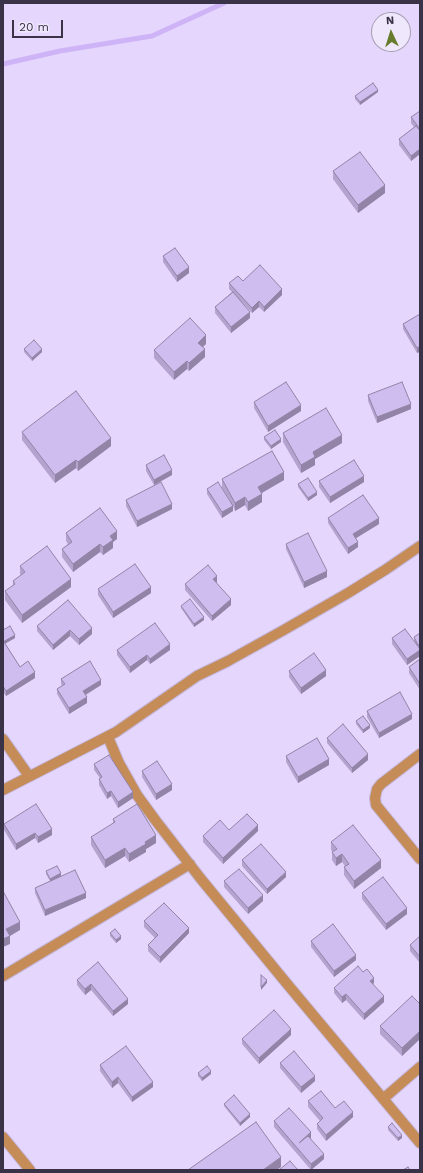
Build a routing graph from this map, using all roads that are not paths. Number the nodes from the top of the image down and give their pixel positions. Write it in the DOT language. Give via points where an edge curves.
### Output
graph roads {
  1 [pos="420,546"];
  2 [pos="108,737"];
  3 [pos="3,739"];
  4 [pos="420,754"];
  5 [pos="29,776"];
  6 [pos="3,790"];
  7 [pos="420,859"];
  8 [pos="190,864"];
  9 [pos="3,976"];
  10 [pos="420,1067"];
  11 [pos="383,1098"];
  12 [pos="3,1137"];
  13 [pos="420,1144"];
  14 [pos="30,1170"];
  1 -- 2 [label="street" via="330,604 197,676"];
  2 -- 5 [label="street"];
  2 -- 8 [label="street" via="137,795"];
  3 -- 5 [label="street"];
  4 -- 7 [label="street" via="381,784 375,798 376,805"];
  5 -- 6 [label="street"];
  8 -- 9 [label="street"];
  8 -- 11 [label="street" via="288,986"];
  10 -- 11 [label="street"];
  11 -- 13 [label="street"];
  12 -- 14 [label="street"];
}
